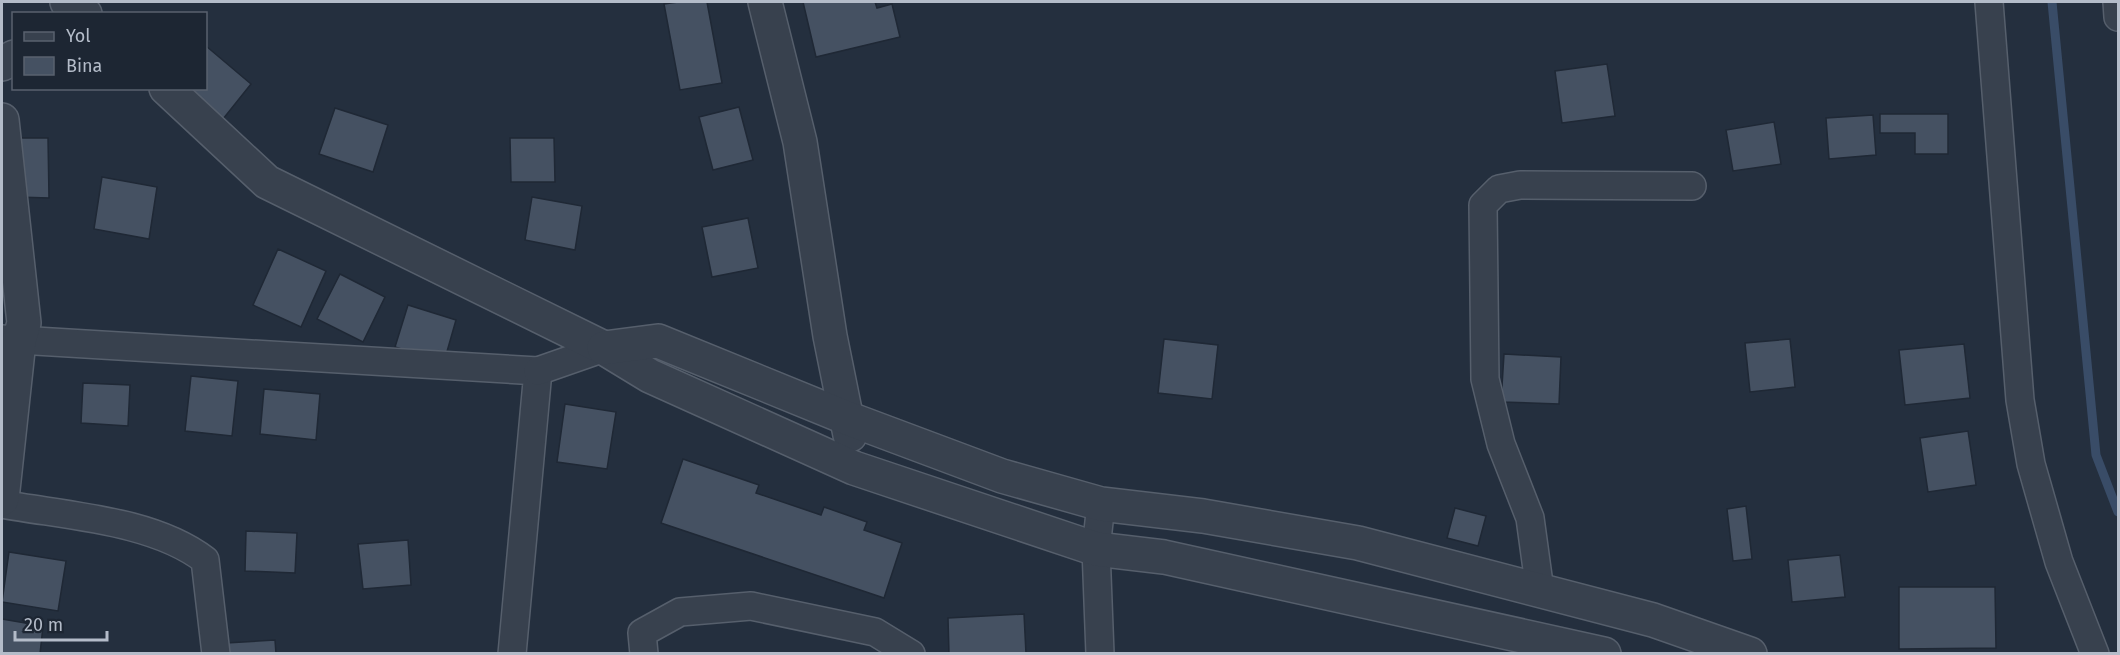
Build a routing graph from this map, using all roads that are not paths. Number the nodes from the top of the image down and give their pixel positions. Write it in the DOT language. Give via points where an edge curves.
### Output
graph roads {
  1 [pos="68,2"];
  2 [pos="765,2"];
  3 [pos="1989,2"];
  4 [pos="2117,2"];
  5 [pos="83,12"];
  6 [pos="2118,17"];
  7 [pos="168,90"];
  8 [pos="2,120"];
  9 [pos="1692,186"];
  10 [pos="10,340"];
  11 [pos="604,348"];
  12 [pos="538,371"];
  13 [pos="847,418"];
  14 [pos="854,468"];
  15 [pos="2,500"];
  16 [pos="2,504"];
  17 [pos="1101,504"];
  18 [pos="1096,549"];
  19 [pos="1540,591"];
  20 [pos="216,654"];
  21 [pos="512,654"];
  22 [pos="645,654"];
  23 [pos="910,654"];
  24 [pos="1100,654"];
  25 [pos="1604,654"];
  26 [pos="1750,654"];
  27 [pos="2095,654"];
  1 -- 5 [label="street"];
  2 -- 13 [label="street" via="800,142"];
  3 -- 27 [label="street" via="2022,410 2031,464 2059,562"];
  4 -- 6 [label="street"];
  7 -- 11 [label="street" via="267,182"];
  8 -- 10 [label="street" via="24,323"];
  9 -- 19 [label="street" via="1520,185 1499,189 1483,205 1485,379 1501,444 1530,518"];
  10 -- 12 [label="street"];
  10 -- 15 [label="street"];
  11 -- 12 [label="street"];
  11 -- 13 [label="street" via="658,341"];
  11 -- 14 [label="street" via="650,376"];
  12 -- 21 [label="street"];
  13 -- 14 [label="street"];
  13 -- 17 [label="street" via="1002,476"];
  14 -- 18 [label="street"];
  16 -- 20 [label="street" via="151,531 186,546 205,560"];
  17 -- 18 [label="street"];
  17 -- 19 [label="street" via="1203,516 1358,543"];
  18 -- 24 [label="street"];
  18 -- 25 [label="street" via="1164,557"];
  19 -- 26 [label="street" via="1653,620"];
  22 -- 23 [label="street" via="642,633 681,612 751,606 875,632"];
}
